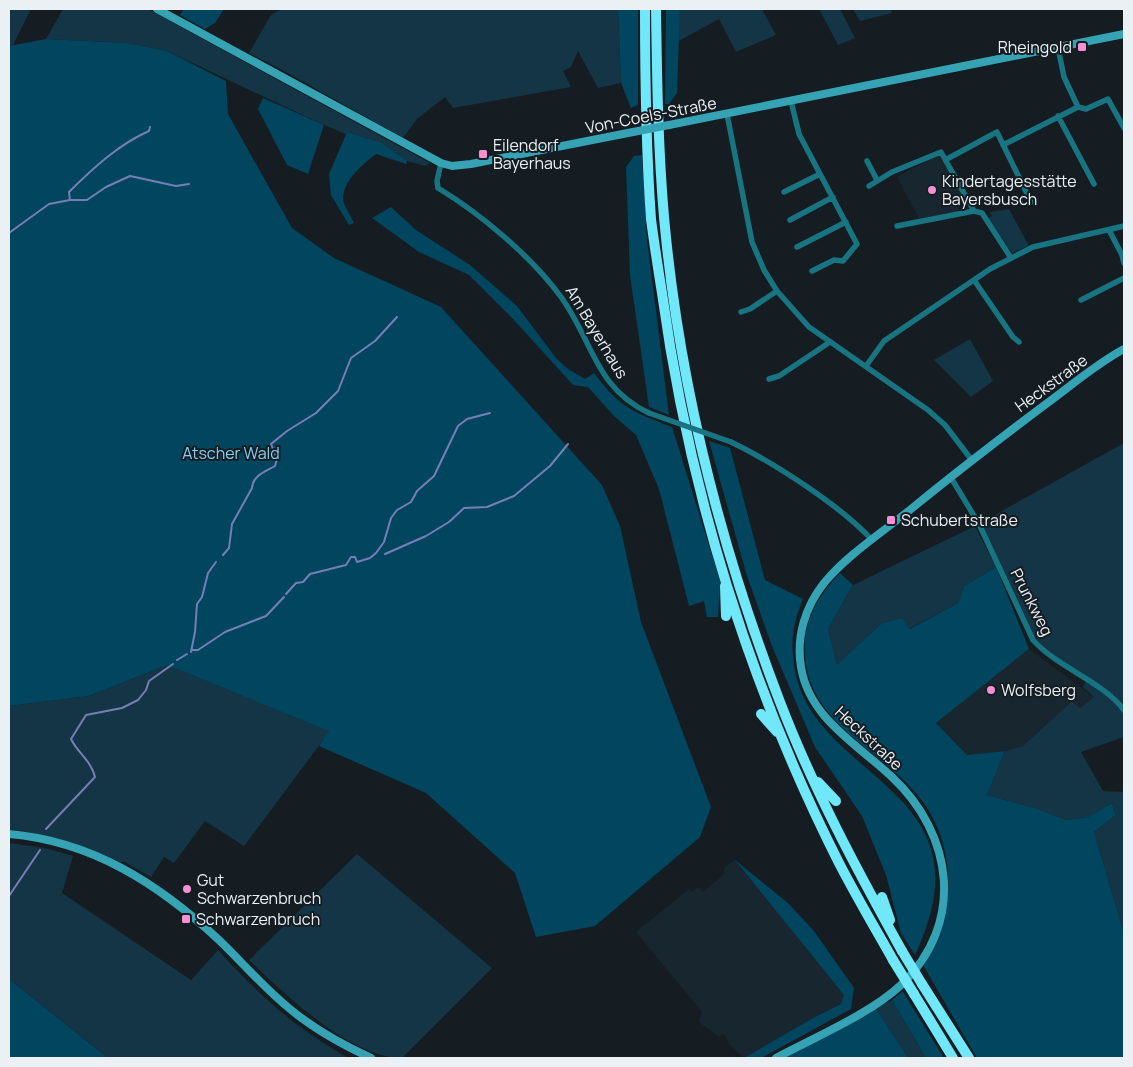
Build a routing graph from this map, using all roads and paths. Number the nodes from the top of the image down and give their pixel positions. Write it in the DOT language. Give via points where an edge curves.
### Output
graph roads {
  1 [pos="157,9"];
  2 [pos="645,9"];
  3 [pos="656,9"];
  4 [pos="1124,34"];
  5 [pos="1058,48"];
  6 [pos="791,101"];
  7 [pos="1078,106"];
  8 [pos="727,114"];
  9 [pos="1058,116"];
  10 [pos="1124,128"];
  11 [pos="1003,145"];
  12 [pos="947,159"];
  13 [pos="867,160"];
  14 [pos="442,163"];
  15 [pos="820,174"];
  16 [pos="877,180"];
  17 [pos="1094,184"];
  18 [pos="869,186"];
  19 [pos="784,192"];
  20 [pos="833,198"];
  21 [pos="1031,202"];
  22 [pos="974,211"];
  23 [pos="790,220"];
  24 [pos="846,222"];
  25 [pos="896,226"];
  26 [pos="1124,226"];
  27 [pos="1109,230"];
  28 [pos="798,247"];
  29 [pos="1011,258"];
  30 [pos="1124,263"];
  31 [pos="812,271"];
  32 [pos="1124,278"];
  33 [pos="974,280"];
  34 [pos="777,291"];
  35 [pos="1081,300"];
  36 [pos="740,312"];
  37 [pos="830,342"];
  38 [pos="1019,342"];
  39 [pos="1124,349"];
  40 [pos="866,366"];
  41 [pos="769,379"];
  42 [pos="971,459"];
  43 [pos="950,476"];
  44 [pos="872,540"];
  45 [pos="726,580"];
  46 [pos="726,616"];
  47 [pos="1124,710"];
  48 [pos="762,714"];
  49 [pos="784,741"];
  50 [pos="812,776"];
  51 [pos="836,801"];
  52 [pos="9,834"];
  53 [pos="882,897"];
  54 [pos="896,940"];
  55 [pos="371,1058"];
  56 [pos="776,1058"];
  57 [pos="953,1058"];
  58 [pos="969,1058"];
  1 -- 14 [label="main road, Von-Coels-Straße"];
  2 -- 45 [label="highway" via="645,107 652,220 670,354 690,457"];
  3 -- 50 [label="highway" via="657,108 664,218 682,354 702,453 760,647"];
  4 -- 5 [label="main road, Von-Coels-Straße"];
  5 -- 6 [label="main road, Von-Coels-Straße"];
  5 -- 7 [label="street" via="1064,77"];
  6 -- 8 [label="main road, Von-Coels-Straße"];
  6 -- 15 [label="street" via="799,134"];
  7 -- 9 [label="street"];
  7 -- 10 [label="street" via="1086,109 1108,99"];
  8 -- 14 [label="main road, Von-Coels-Straße, bridge" via="471,164 452,166"];
  8 -- 34 [label="street" via="752,242"];
  9 -- 11 [label="street"];
  9 -- 17 [label="street"];
  11 -- 12 [label="street" via="997,132"];
  11 -- 21 [label="street"];
  12 -- 16 [label="street" via="938,152"];
  12 -- 22 [label="street"];
  13 -- 16 [label="street"];
  14 -- 44 [label="street, Am Bayerhaus, bridge" via="438,188 465,204 543,273 580,326 611,385 632,405 731,442 811,490"];
  15 -- 19 [label="street"];
  15 -- 20 [label="street"];
  16 -- 18 [label="street"];
  20 -- 23 [label="street"];
  20 -- 24 [label="street"];
  22 -- 25 [label="street"];
  22 -- 29 [label="street" via="982,213"];
  24 -- 28 [label="street"];
  24 -- 31 [label="street" via="857,244 843,261 834,260"];
  26 -- 27 [label="street"];
  27 -- 29 [label="street" via="1033,247"];
  27 -- 30 [label="street"];
  29 -- 33 [label="street"];
  32 -- 35 [label="street"];
  33 -- 38 [label="street"];
  33 -- 40 [label="street" via="884,341"];
  34 -- 36 [label="street"];
  34 -- 37 [label="street" via="792,311"];
  37 -- 40 [label="street"];
  37 -- 41 [label="street" via="779,376"];
  39 -- 42 [label="main road, Heckstraße"];
  40 -- 42 [label="street" via="946,425"];
  42 -- 43 [label="main road, Heckstraße"];
  43 -- 44 [label="main road, Heckstraße"];
  43 -- 47 [label="street, Prunkweg" via="979,524 1033,640 1044,653 1111,697"];
  44 -- 56 [label="main road, Heckstraße" via="837,570 814,599 799,645 801,668 815,704 829,722 891,776 921,810 932,829 942,866 945,885 943,909 931,944 901,984 863,1011"];
  45 -- 46 [label="highway"];
  45 -- 49 [label="highway" via="748,650"];
  48 -- 49 [label="highway"];
  49 -- 57 [label="highway, bridge" via="839,863"];
  50 -- 51 [label="highway"];
  50 -- 54 [label="highway" via="856,868"];
  52 -- 55 [label="main road" via="76,848 141,878 198,921 291,1010"];
  53 -- 54 [label="highway"];
  54 -- 58 [label="highway, bridge"];
}
